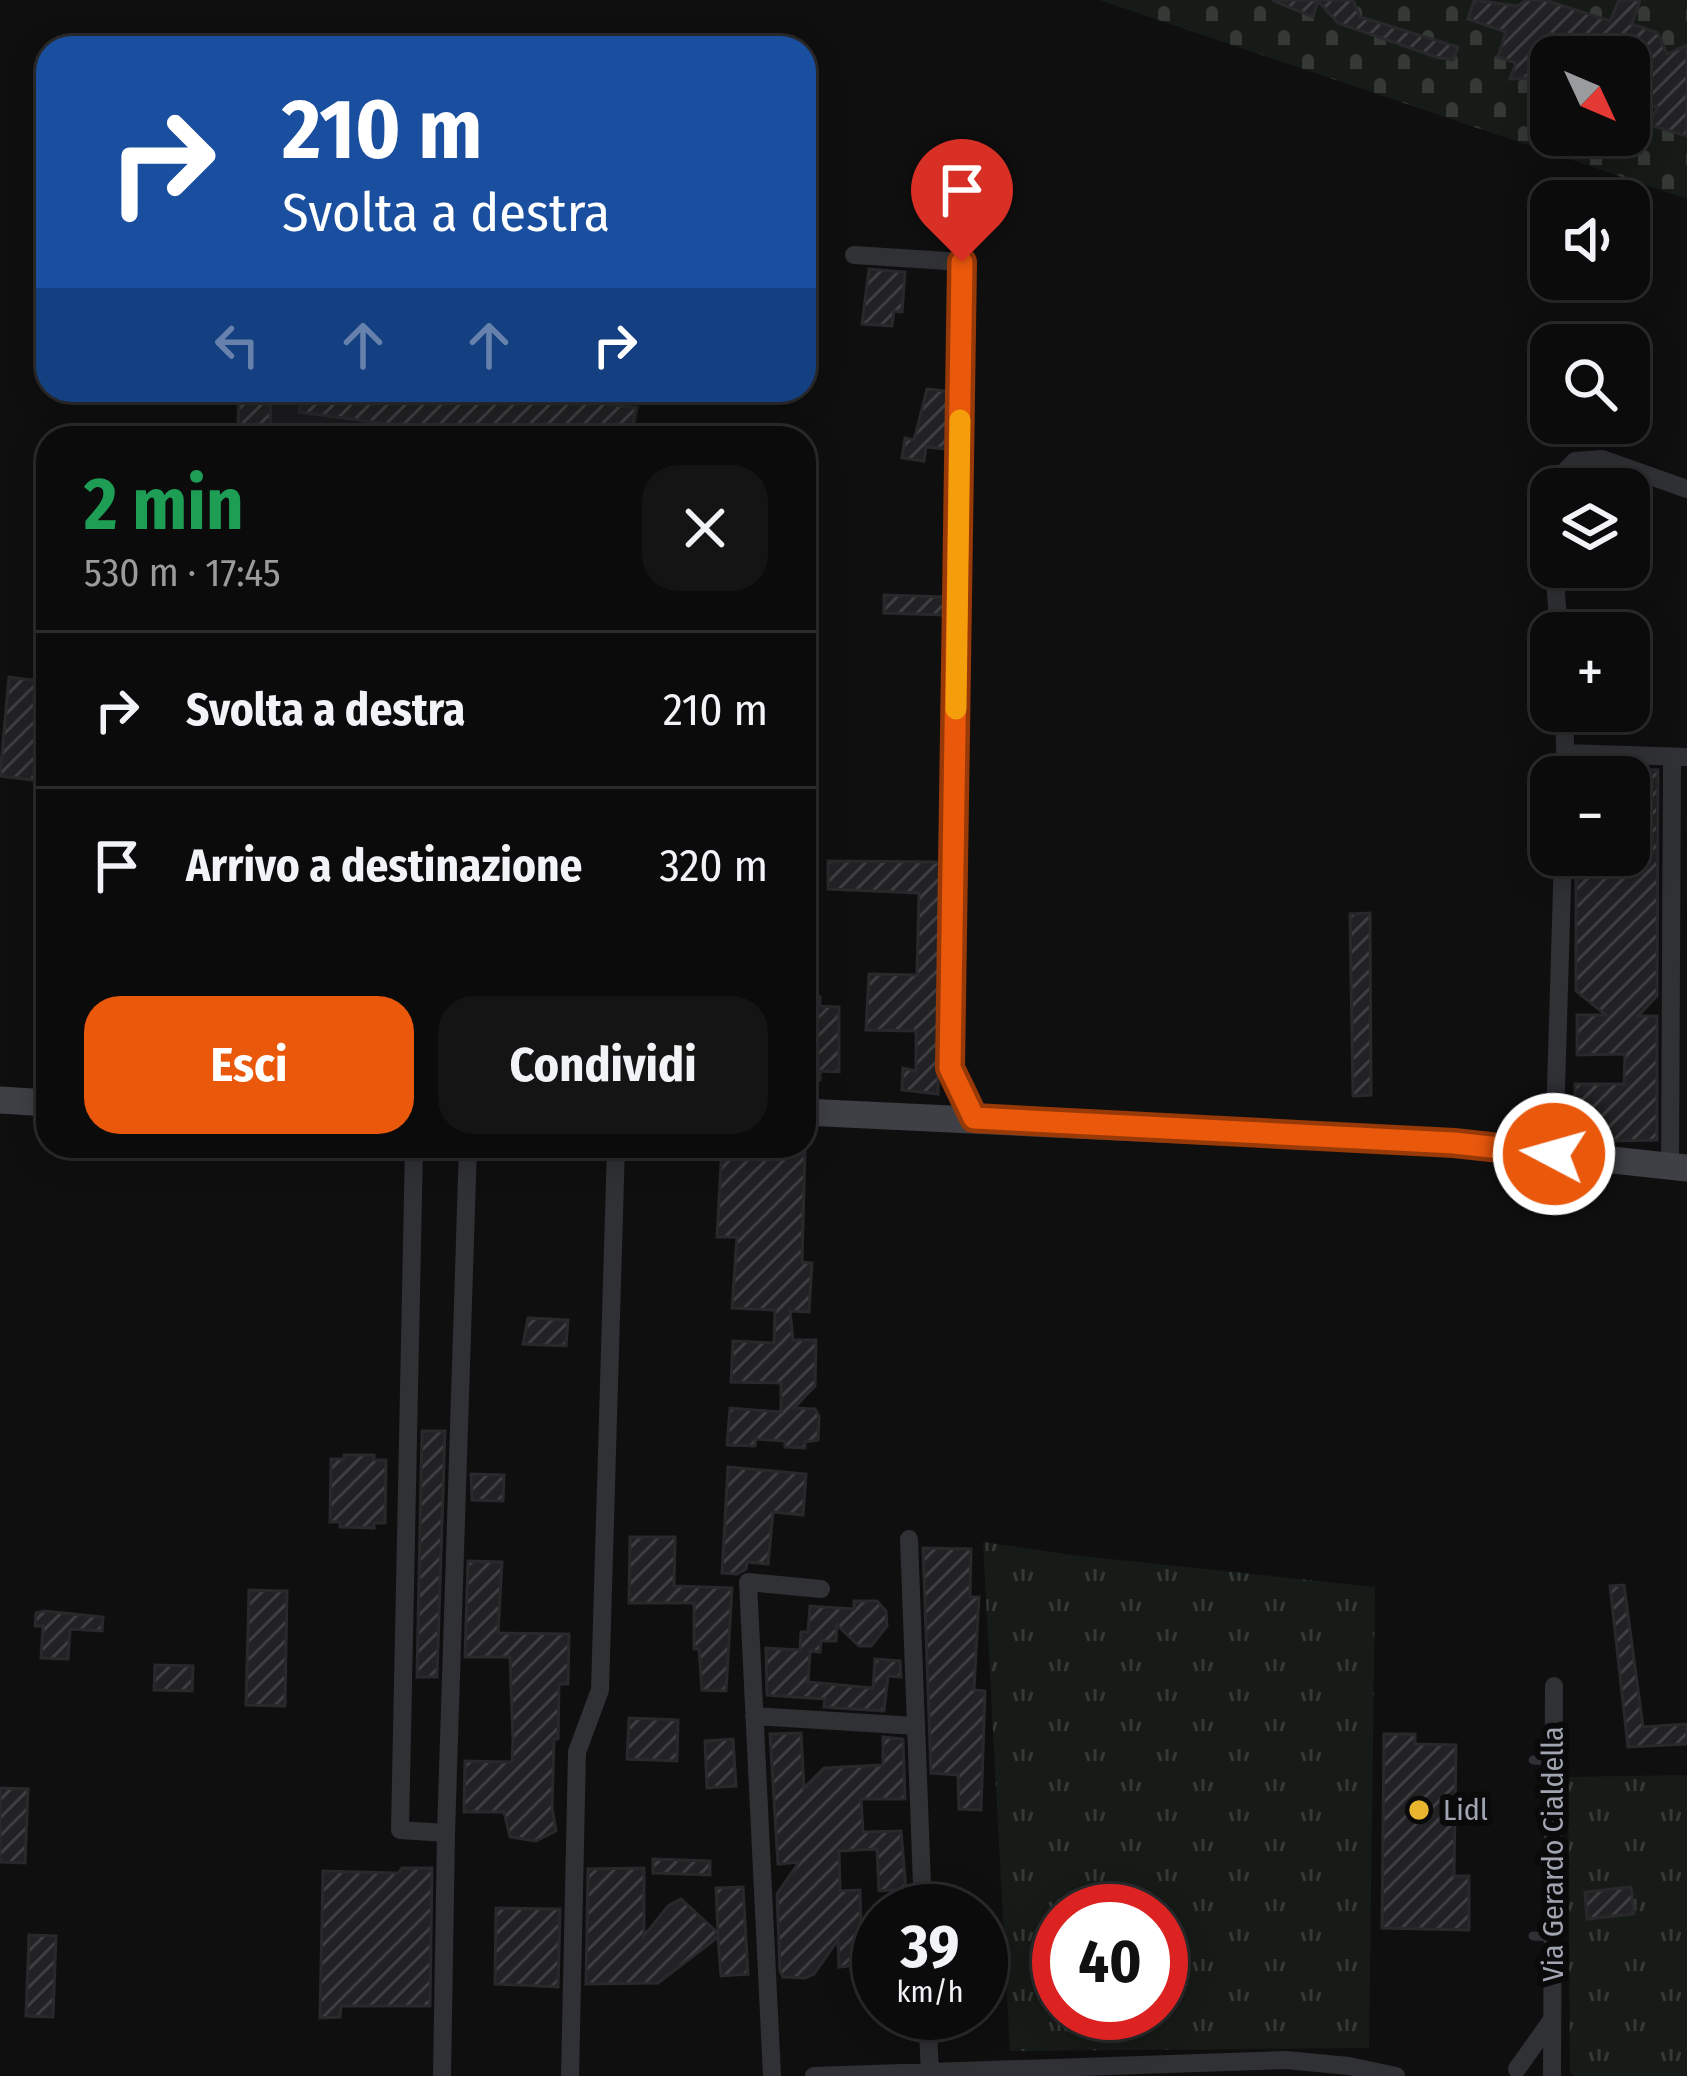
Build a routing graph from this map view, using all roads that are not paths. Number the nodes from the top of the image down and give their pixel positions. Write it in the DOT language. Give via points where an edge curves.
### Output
graph roads {
  1 [pos="854,255"];
  2 [pos="1568,468"];
  3 [pos="1628,468"];
  4 [pos="1650,476"];
  5 [pos="1687,489"];
  6 [pos="1565,732"];
  7 [pos="1566,753"];
  8 [pos="1680,757"];
  9 [pos="1562,876"];
  10 [pos="1680,927"];
  11 [pos="0,1100"];
  12 [pos="36,1102"];
  13 [pos="816,1112"];
  14 [pos="974,1118"];
  15 [pos="1554,1154"];
  16 [pos="414,1158"];
  17 [pos="468,1158"];
  18 [pos="616,1158"];
  19 [pos="1678,1167"];
  20 [pos="909,1539"];
  21 [pos="821,1588"];
  22 [pos="1554,1686"];
  23 [pos="754,1717"];
  24 [pos="916,1726"];
  25 [pos="446,1833"];
  26 [pos="922,1884"];
  27 [pos="1551,2021"];
  28 [pos="928,2040"];
  29 [pos="930,2072"];
  30 [pos="1510,2074"];
  31 [pos="442,2076"];
  32 [pos="570,2076"];
  33 [pos="772,2076"];
  34 [pos="814,2076"];
  35 [pos="825,2076"];
  36 [pos="1396,2076"];
  37 [pos="1550,2076"];
  1 -- 14 [label="street" via="962,262 950,1068"];
  2 -- 3 [label="street" via="1602,459"];
  4 -- 5 [label="street"];
  6 -- 7 [label="street"];
  7 -- 8 [label="street"];
  8 -- 10 [label="street"];
  9 -- 15 [label="street"];
  10 -- 19 [label="street"];
  11 -- 12 [label="street"];
  13 -- 14 [label="street"];
  14 -- 15 [label="street"];
  15 -- 19 [label="street"];
  16 -- 25 [label="street" via="400,1830"];
  17 -- 25 [label="street"];
  18 -- 32 [label="street" via="600,1690 577,1752"];
  20 -- 24 [label="street"];
  21 -- 23 [label="street" via="748,1582"];
  22 -- 27 [label="street, Via Gerardo Cialdella" via="1543,1761 1542,1937"];
  23 -- 24 [label="street"];
  23 -- 33 [label="street"];
  24 -- 26 [label="street"];
  25 -- 31 [label="street"];
  27 -- 30 [label="street, Via Gerardo Cialdella"];
  27 -- 37 [label="street, Via Gerardo Cialdella"];
  28 -- 29 [label="street"];
  29 -- 35 [label="street"];
  29 -- 36 [label="street" via="1286,2060"];
  30 -- 37 [label="street" via="1532,2066"];
  34 -- 35 [label="street"];
}
